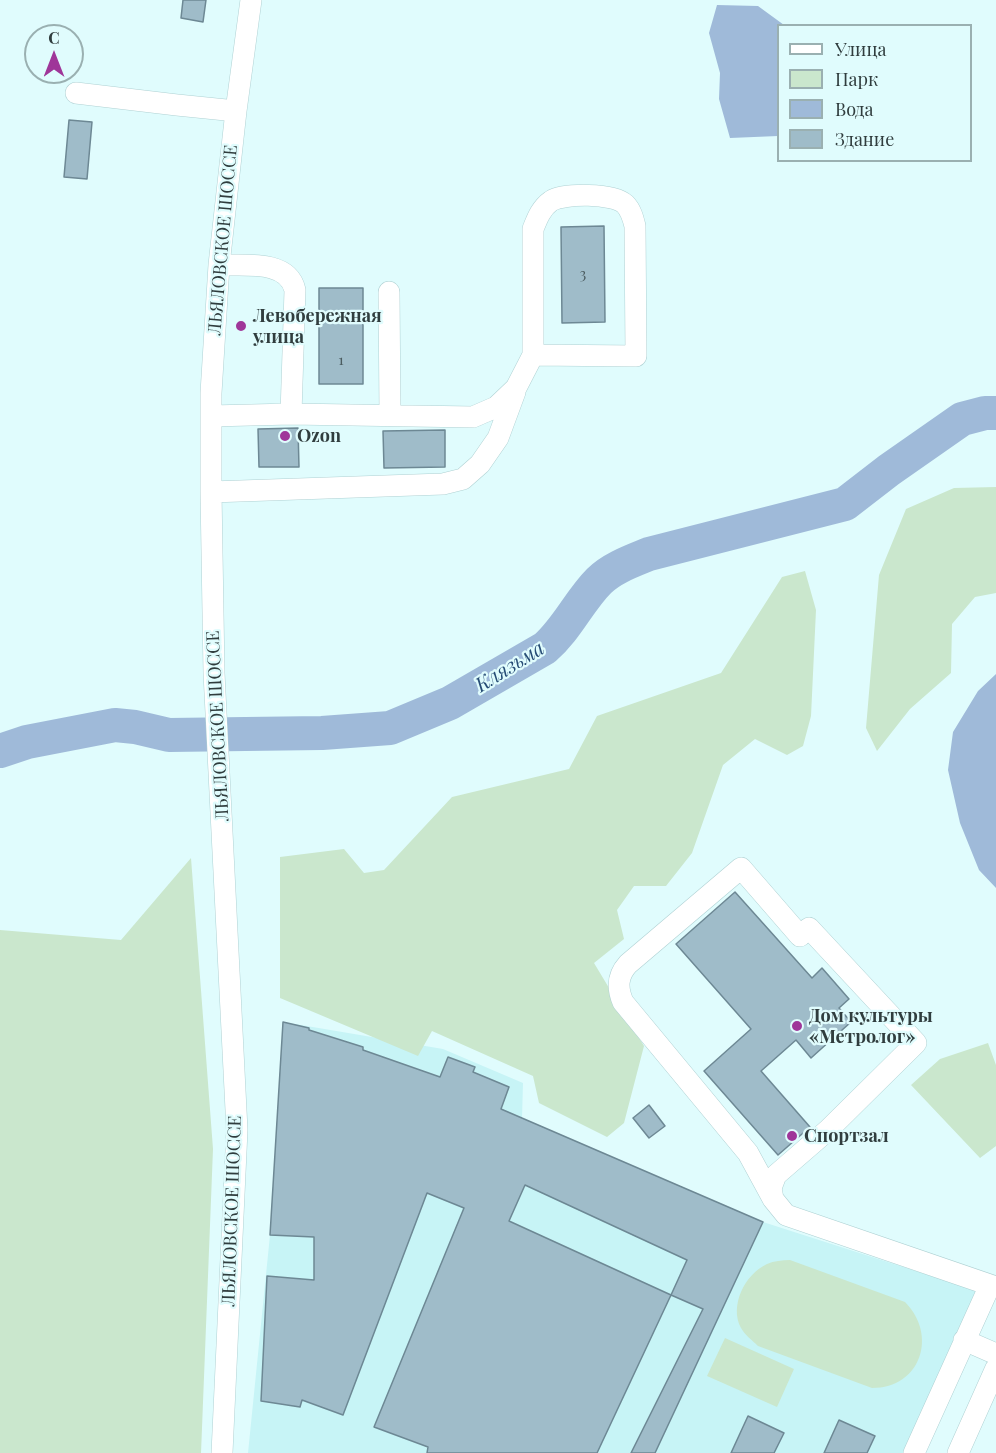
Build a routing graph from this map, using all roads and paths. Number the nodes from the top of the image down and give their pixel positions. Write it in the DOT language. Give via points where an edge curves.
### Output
graph roads {
  1 [pos="251,0"];
  2 [pos="76,93"];
  3 [pos="236,111"];
  4 [pos="219,265"];
  5 [pos="388,292"];
  6 [pos="532,355"];
  7 [pos="516,388"];
  8 [pos="291,414"];
  9 [pos="390,415"];
  10 [pos="210,416"];
  11 [pos="210,492"];
  12 [pos="773,1199"];
  13 [pos="993,1286"];
  14 [pos="964,1340"];
  15 [pos="996,1354"];
  16 [pos="996,1368"];
  17 [pos="222,1453"];
  18 [pos="915,1453"];
  19 [pos="958,1453"];
  1 -- 3 [label="street, ЛЬЯЛОВСКОЕ ШОССЕ"];
  2 -- 3 [label="street"];
  3 -- 4 [label="street, ЛЬЯЛОВСКОЕ ШОССЕ"];
  4 -- 8 [label="street" via="268,267 292,280 295,290"];
  4 -- 10 [label="street, ЛЬЯЛОВСКОЕ ШОССЕ"];
  5 -- 9 [label="street"];
  6 -- 6 [label="street" via="636,356 635,226 625,204 604,196 567,197 551,201 540,212 533,229"];
  6 -- 7 [label="street"];
  7 -- 9 [label="street" via="496,407 473,417"];
  7 -- 11 [label="street" via="498,438 463,480 443,484"];
  8 -- 9 [label="street"];
  8 -- 10 [label="street"];
  10 -- 11 [label="street, ЛЬЯЛОВСКОЕ ШОССЕ"];
  11 -- 17 [label="street, ЛЬЯЛОВСКОЕ ШОССЕ" via="214,673 237,1130"];
  12 -- 12 [label="street" via="771,1188 776,1175 916,1043 809,928 800,936 741,868 628,964 621,972 619,992 623,1002 748,1153"];
  12 -- 13 [label="street" via="786,1215"];
  13 -- 14 [label="street"];
  14 -- 15 [label="street"];
  14 -- 18 [label="street"];
  16 -- 19 [label="street"];
}
